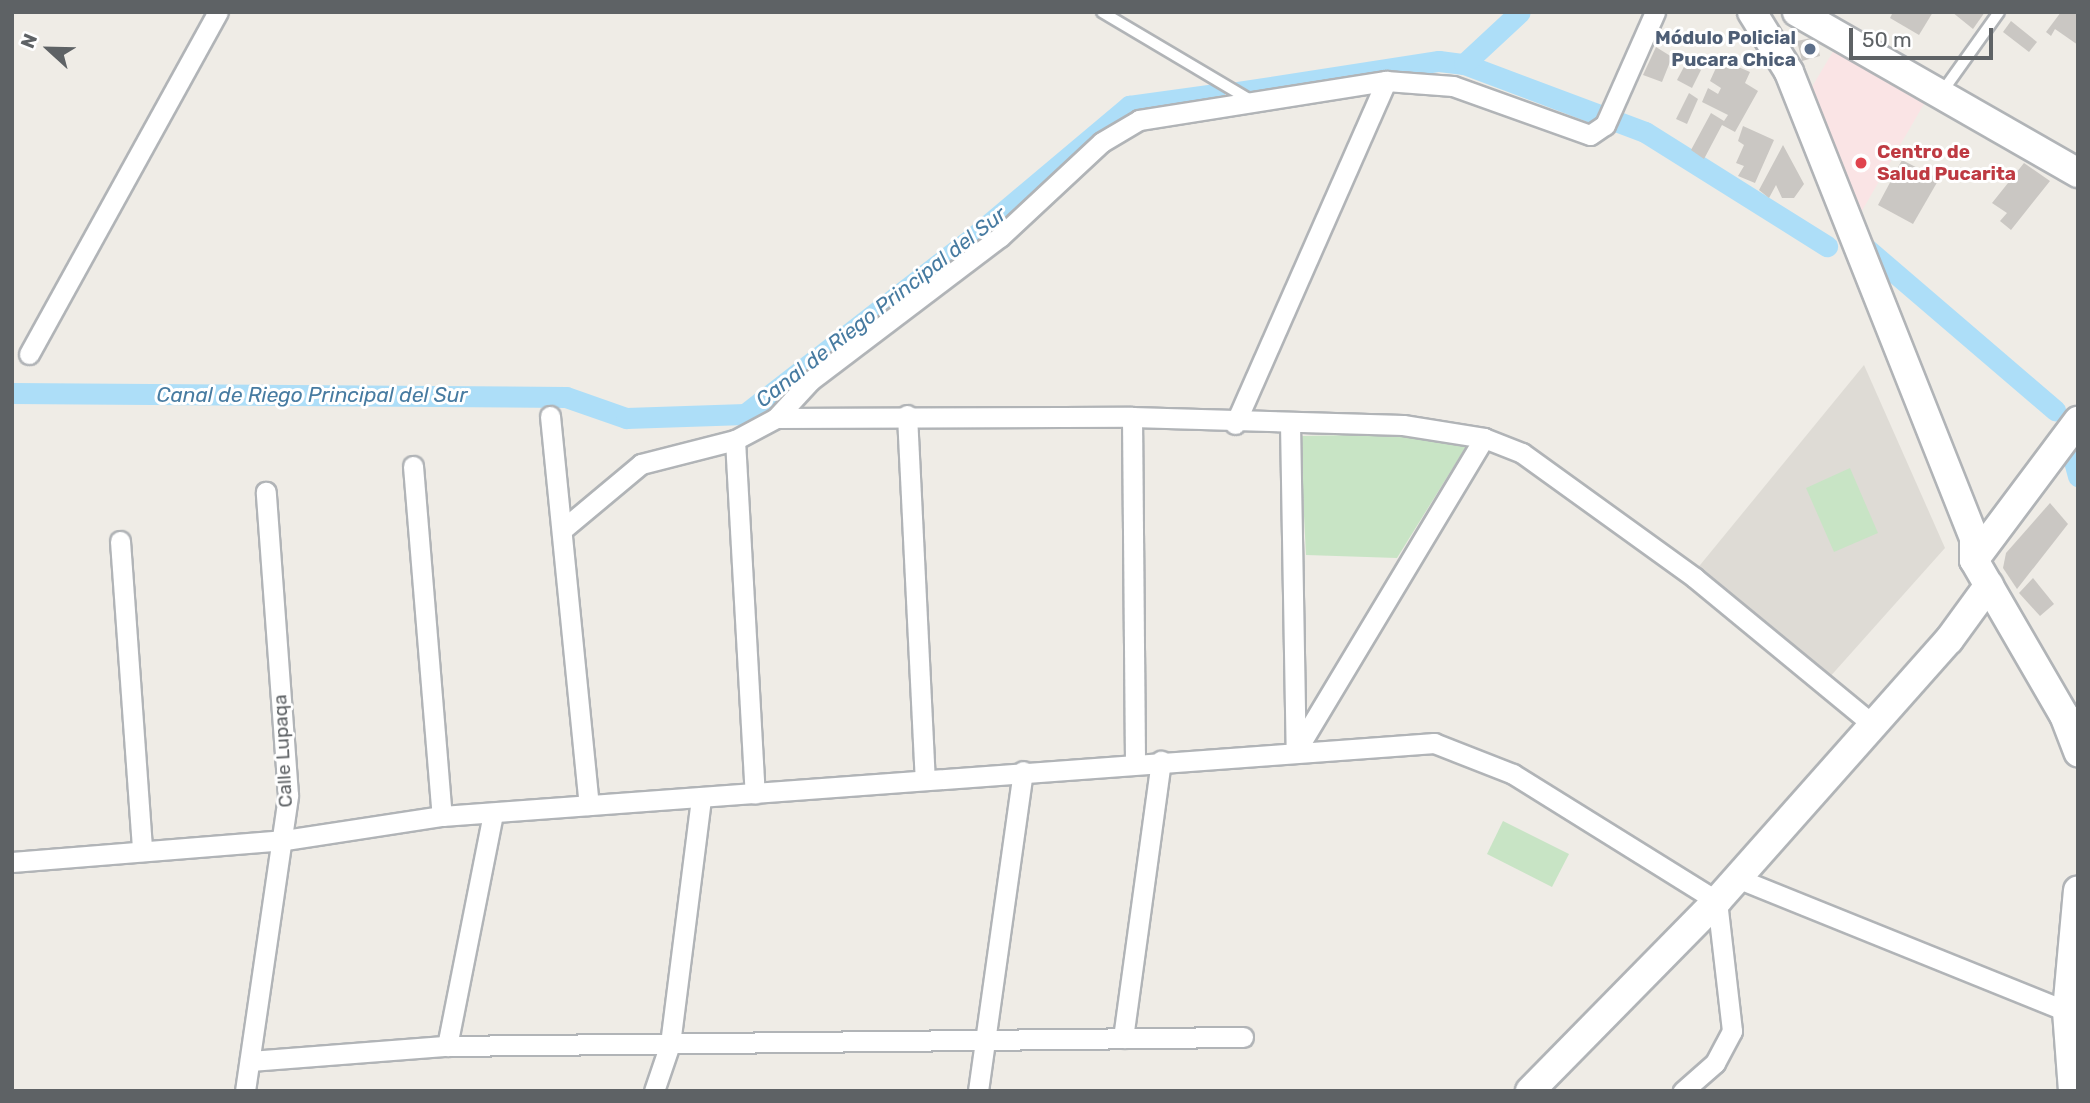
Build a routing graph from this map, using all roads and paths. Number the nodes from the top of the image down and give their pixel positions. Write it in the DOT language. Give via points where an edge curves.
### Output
graph roads {
  1 [pos="218,12"];
  2 [pos="1102,12"];
  3 [pos="1655,12"];
  4 [pos="1752,12"];
  5 [pos="1797,12"];
  6 [pos="1998,12"];
  7 [pos="1385,81"];
  8 [pos="1941,93"];
  9 [pos="1250,101"];
  10 [pos="2078,173"];
  11 [pos="29,354"];
  12 [pos="907,415"];
  13 [pos="550,416"];
  14 [pos="776,418"];
  15 [pos="1132,418"];
  16 [pos="2078,421"];
  17 [pos="1290,423"];
  18 [pos="1235,424"];
  19 [pos="1484,438"];
  20 [pos="735,440"];
  21 [pos="413,466"];
  22 [pos="266,492"];
  23 [pos="562,530"];
  24 [pos="120,541"];
  25 [pos="1974,560"];
  26 [pos="1989,585"];
  27 [pos="1872,724"];
  28 [pos="1296,751"];
  29 [pos="2078,752"];
  30 [pos="1161,761"];
  31 [pos="1135,763"];
  32 [pos="1023,771"];
  33 [pos="925,779"];
  34 [pos="755,793"];
  35 [pos="701,797"];
  36 [pos="589,805"];
  37 [pos="493,813"];
  38 [pos="442,816"];
  39 [pos="285,839"];
  40 [pos="142,851"];
  41 [pos="12,862"];
  42 [pos="1737,878"];
  43 [pos="2078,891"];
  44 [pos="1717,901"];
  45 [pos="2067,1011"];
  46 [pos="1243,1037"];
  47 [pos="1123,1038"];
  48 [pos="984,1040"];
  49 [pos="670,1044"];
  50 [pos="447,1046"];
  51 [pos="250,1061"];
  52 [pos="246,1091"];
  53 [pos="654,1091"];
  54 [pos="978,1091"];
  55 [pos="1530,1091"];
  56 [pos="1683,1091"];
  57 [pos="2073,1091"];
  1 -- 11 [label="street"];
  2 -- 9 [label="lane"];
  3 -- 7 [label="street" via="1605,125 1590,135 1453,86"];
  4 -- 25 [label="street" via="1789,72 1974,538"];
  5 -- 8 [label="street"];
  6 -- 8 [label="lane"];
  7 -- 9 [label="street"];
  7 -- 18 [label="street"];
  8 -- 10 [label="street"];
  9 -- 14 [label="street" via="1160,114 1102,142 1000,237 810,381"];
  12 -- 14 [label="street"];
  12 -- 15 [label="street"];
  12 -- 33 [label="street"];
  13 -- 23 [label="street"];
  14 -- 20 [label="street"];
  15 -- 18 [label="street"];
  15 -- 31 [label="street"];
  16 -- 25 [label="street"];
  17 -- 18 [label="street"];
  17 -- 19 [label="street" via="1403,425"];
  17 -- 28 [label="street"];
  19 -- 27 [label="street" via="1522,453 1695,578"];
  19 -- 28 [label="street"];
  20 -- 23 [label="street" via="641,464"];
  20 -- 34 [label="street"];
  21 -- 38 [label="street"];
  22 -- 39 [label="street, Calle Lupaqa" via="288,795"];
  23 -- 36 [label="street"];
  24 -- 40 [label="street"];
  25 -- 26 [label="street"];
  26 -- 27 [label="street" via="1949,640"];
  26 -- 29 [label="street" via="2064,715"];
  27 -- 42 [label="street"];
  28 -- 30 [label="street"];
  28 -- 44 [label="street" via="1434,743 1474,754"];
  30 -- 31 [label="street"];
  30 -- 47 [label="street"];
  31 -- 32 [label="street"];
  32 -- 33 [label="street"];
  32 -- 48 [label="street"];
  33 -- 34 [label="street"];
  34 -- 35 [label="street"];
  35 -- 36 [label="street"];
  35 -- 49 [label="street"];
  36 -- 37 [label="street"];
  37 -- 38 [label="street"];
  37 -- 50 [label="street"];
  38 -- 39 [label="street"];
  39 -- 40 [label="street"];
  39 -- 51 [label="street, Calle Lupaqa"];
  40 -- 41 [label="street"];
  42 -- 44 [label="street"];
  42 -- 45 [label="street"];
  43 -- 45 [label="street"];
  44 -- 55 [label="street"];
  44 -- 56 [label="street" via="1732,1031 1715,1063"];
  45 -- 57 [label="street"];
  46 -- 47 [label="street"];
  47 -- 48 [label="street"];
  48 -- 49 [label="street"];
  48 -- 54 [label="street"];
  49 -- 50 [label="street"];
  49 -- 53 [label="street"];
  50 -- 51 [label="street"];
  51 -- 52 [label="street, Calle Lupaqa"];
}
